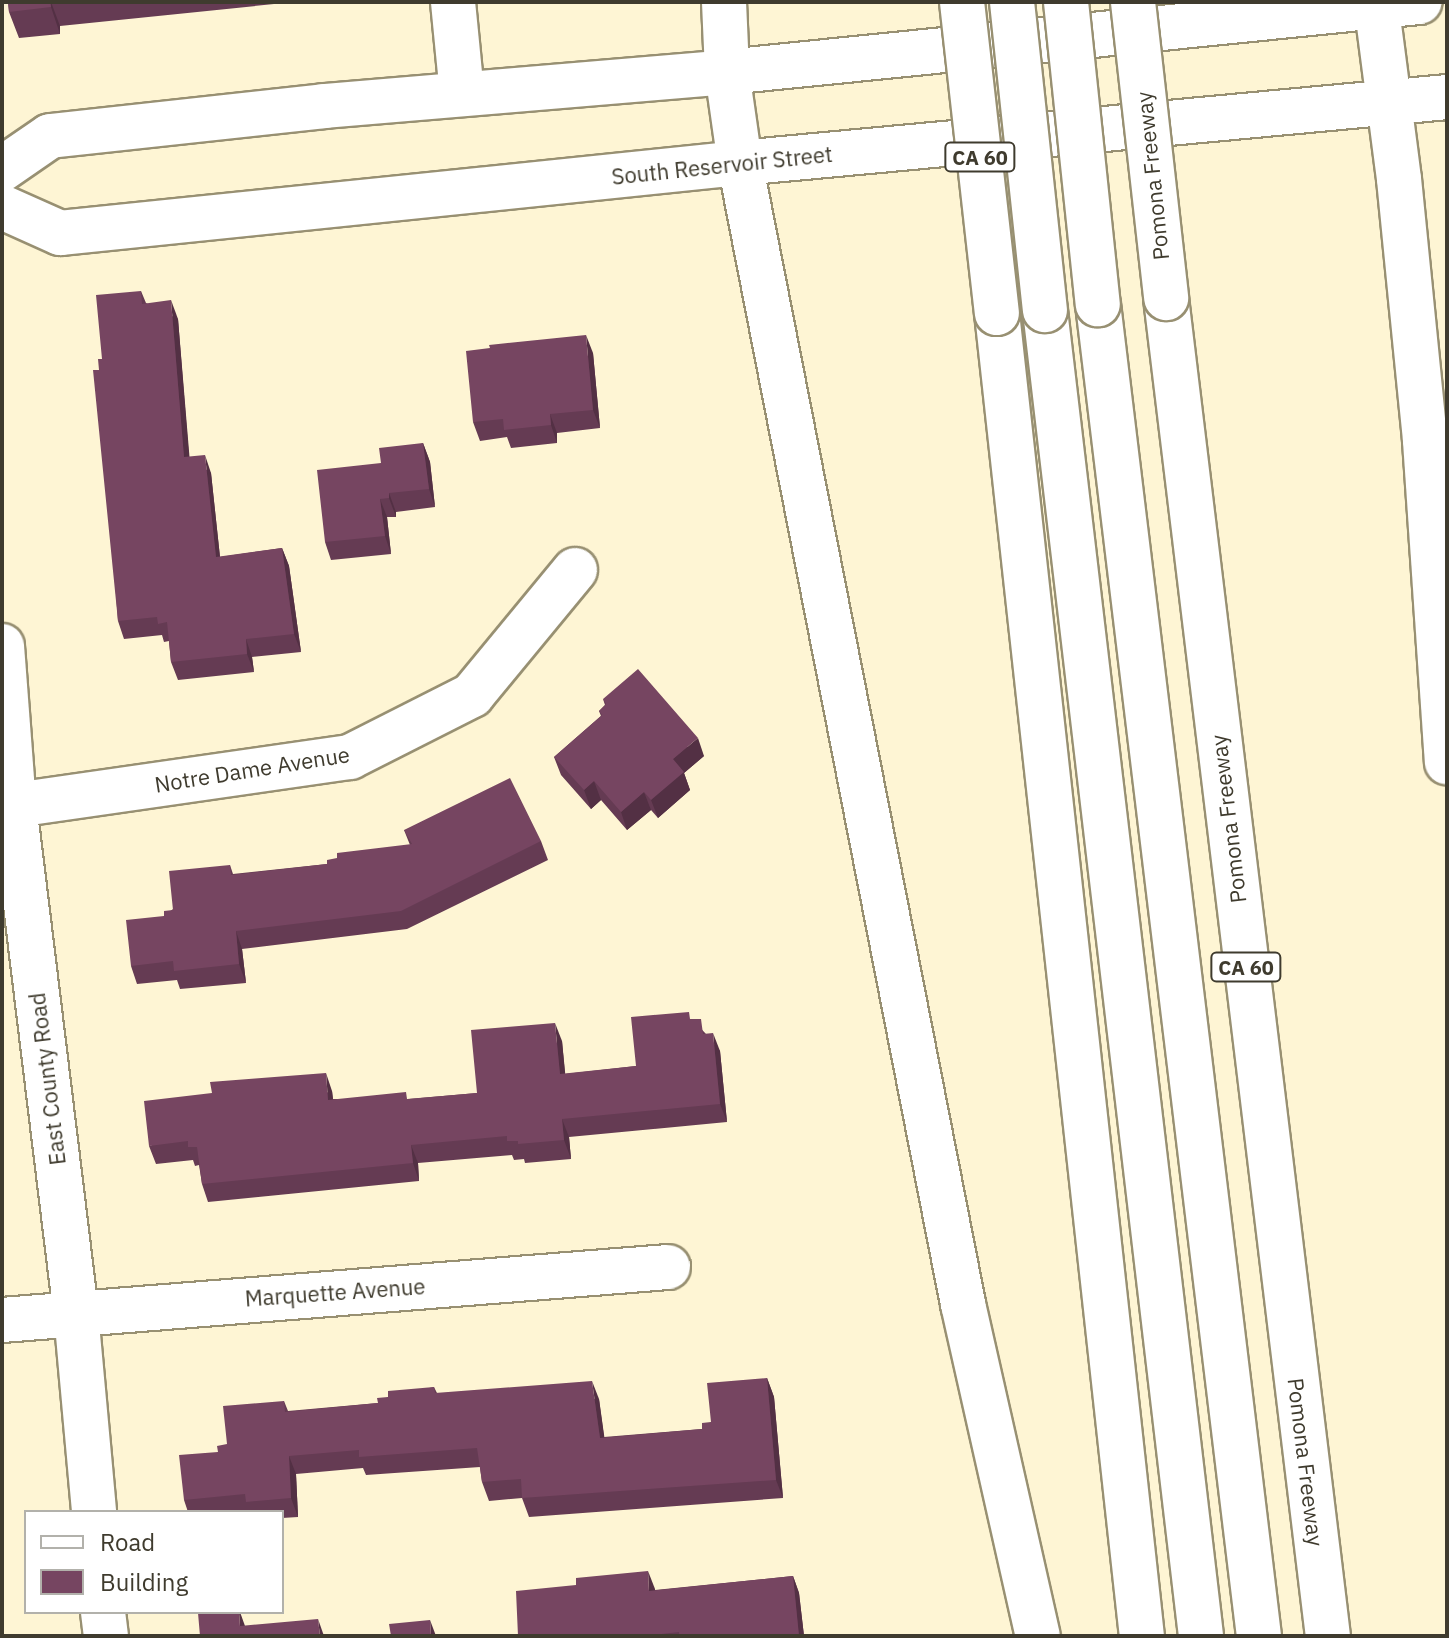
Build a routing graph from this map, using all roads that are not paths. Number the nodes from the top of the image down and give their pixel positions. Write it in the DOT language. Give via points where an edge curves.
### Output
graph roads {
  1 [pos="453,2"];
  2 [pos="724,2"];
  3 [pos="962,2"];
  4 [pos="1012,2"];
  5 [pos="1066,2"];
  6 [pos="1133,2"];
  7 [pos="1419,2"];
  8 [pos="1376,4"];
  9 [pos="727,72"];
  10 [pos="462,94"];
  11 [pos="1447,97"];
  12 [pos="1389,102"];
  13 [pos="740,163"];
  14 [pos="2,169"];
  15 [pos="2,207"];
  16 [pos="575,570"];
  17 [pos="2,646"];
  18 [pos="1447,762"];
  19 [pos="8,806"];
  20 [pos="668,1267"];
  21 [pos="76,1313"];
  22 [pos="2,1320"];
  23 [pos="94,1510"];
  24 [pos="103,1614"];
  25 [pos="106,1636"];
  26 [pos="1038,1636"];
  27 [pos="1142,1636"];
  28 [pos="1201,1636"];
  29 [pos="1259,1636"];
  30 [pos="1328,1636"];
  1 -- 10 [label="main road"];
  2 -- 9 [label="main road"];
  3 -- 27 [label="main road, CA 60, bridge"];
  4 -- 28 [label="main road, bridge"];
  5 -- 29 [label="main road, bridge"];
  6 -- 30 [label="main road, Pomona Freeway / CA 60, bridge"];
  7 -- 8 [label="main road"];
  8 -- 9 [label="main road"];
  8 -- 12 [label="main road"];
  9 -- 10 [label="main road"];
  9 -- 13 [label="main road"];
  10 -- 14 [label="main road" via="50,136"];
  11 -- 12 [label="main road, South Reservoir Street"];
  12 -- 13 [label="main road, South Reservoir Street"];
  12 -- 18 [label="main road" via="1425,441"];
  13 -- 15 [label="main road, South Reservoir Street" via="60,233"];
  13 -- 26 [label="main road" via="963,1304"];
  16 -- 19 [label="main road, Notre Dame Avenue" via="472,695 350,757"];
  17 -- 19 [label="main road, East County Road"];
  19 -- 21 [label="main road, East County Road"];
  20 -- 21 [label="main road, Marquette Avenue"];
  21 -- 22 [label="main road, Marquette Avenue"];
  21 -- 23 [label="main road, East County Road"];
  24 -- 25 [label="main road"];
}
